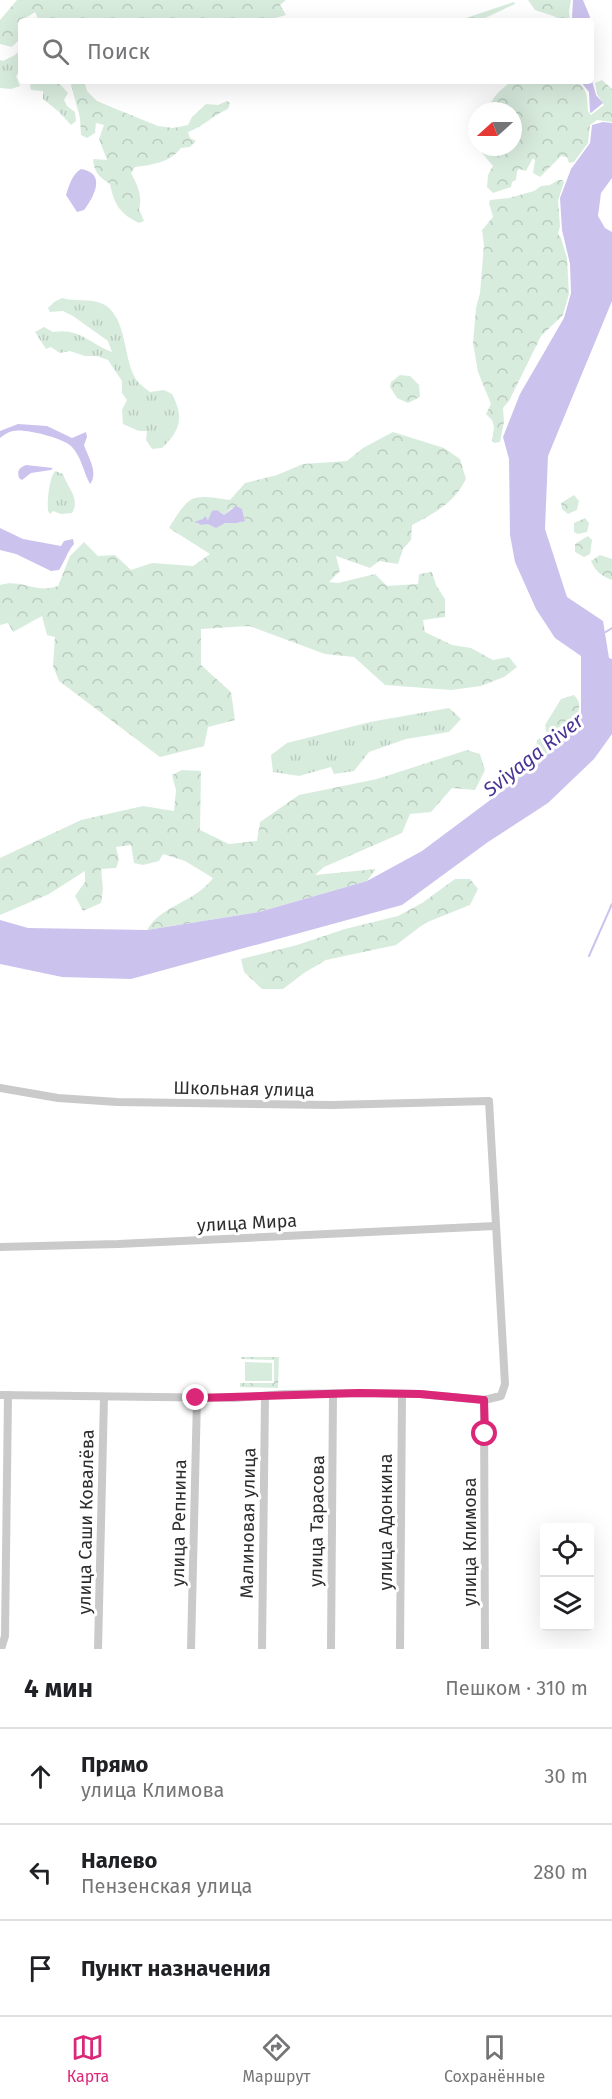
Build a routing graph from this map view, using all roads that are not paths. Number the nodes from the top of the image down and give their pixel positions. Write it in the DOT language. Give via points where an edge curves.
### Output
graph roads {
  1 [pos="0,1088"];
  2 [pos="495,1226"];
  3 [pos="0,1247"];
  4 [pos="333,1394"];
  5 [pos="4,1395"];
  6 [pos="402,1395"];
  7 [pos="104,1396"];
  8 [pos="265,1397"];
  9 [pos="196,1398"];
  10 [pos="484,1400"];
  11 [pos="1,1649"];
  12 [pos="98,1649"];
  13 [pos="191,1649"];
  14 [pos="262,1649"];
  15 [pos="331,1649"];
  16 [pos="400,1649"];
  17 [pos="485,1649"];
  1 -- 2 [label="street, Школьная улица" via="58,1098 117,1102 332,1105 489,1101"];
  2 -- 3 [label="street, улица Мира"];
  2 -- 10 [label="street" via="505,1384 501,1396"];
  4 -- 6 [label="street"];
  4 -- 8 [label="street"];
  4 -- 15 [label="street, улица Тарасова"];
  5 -- 7 [label="street"];
  5 -- 11 [label="street" via="5,1636"];
  6 -- 10 [label="street"];
  6 -- 16 [label="street, улица Адонкина"];
  7 -- 9 [label="street"];
  7 -- 12 [label="street, улица Саши Ковалёва"];
  8 -- 9 [label="street"];
  8 -- 14 [label="street, Малиновая улица"];
  9 -- 13 [label="street, улица Репнина"];
  10 -- 17 [label="street, улица Климова"];
}
